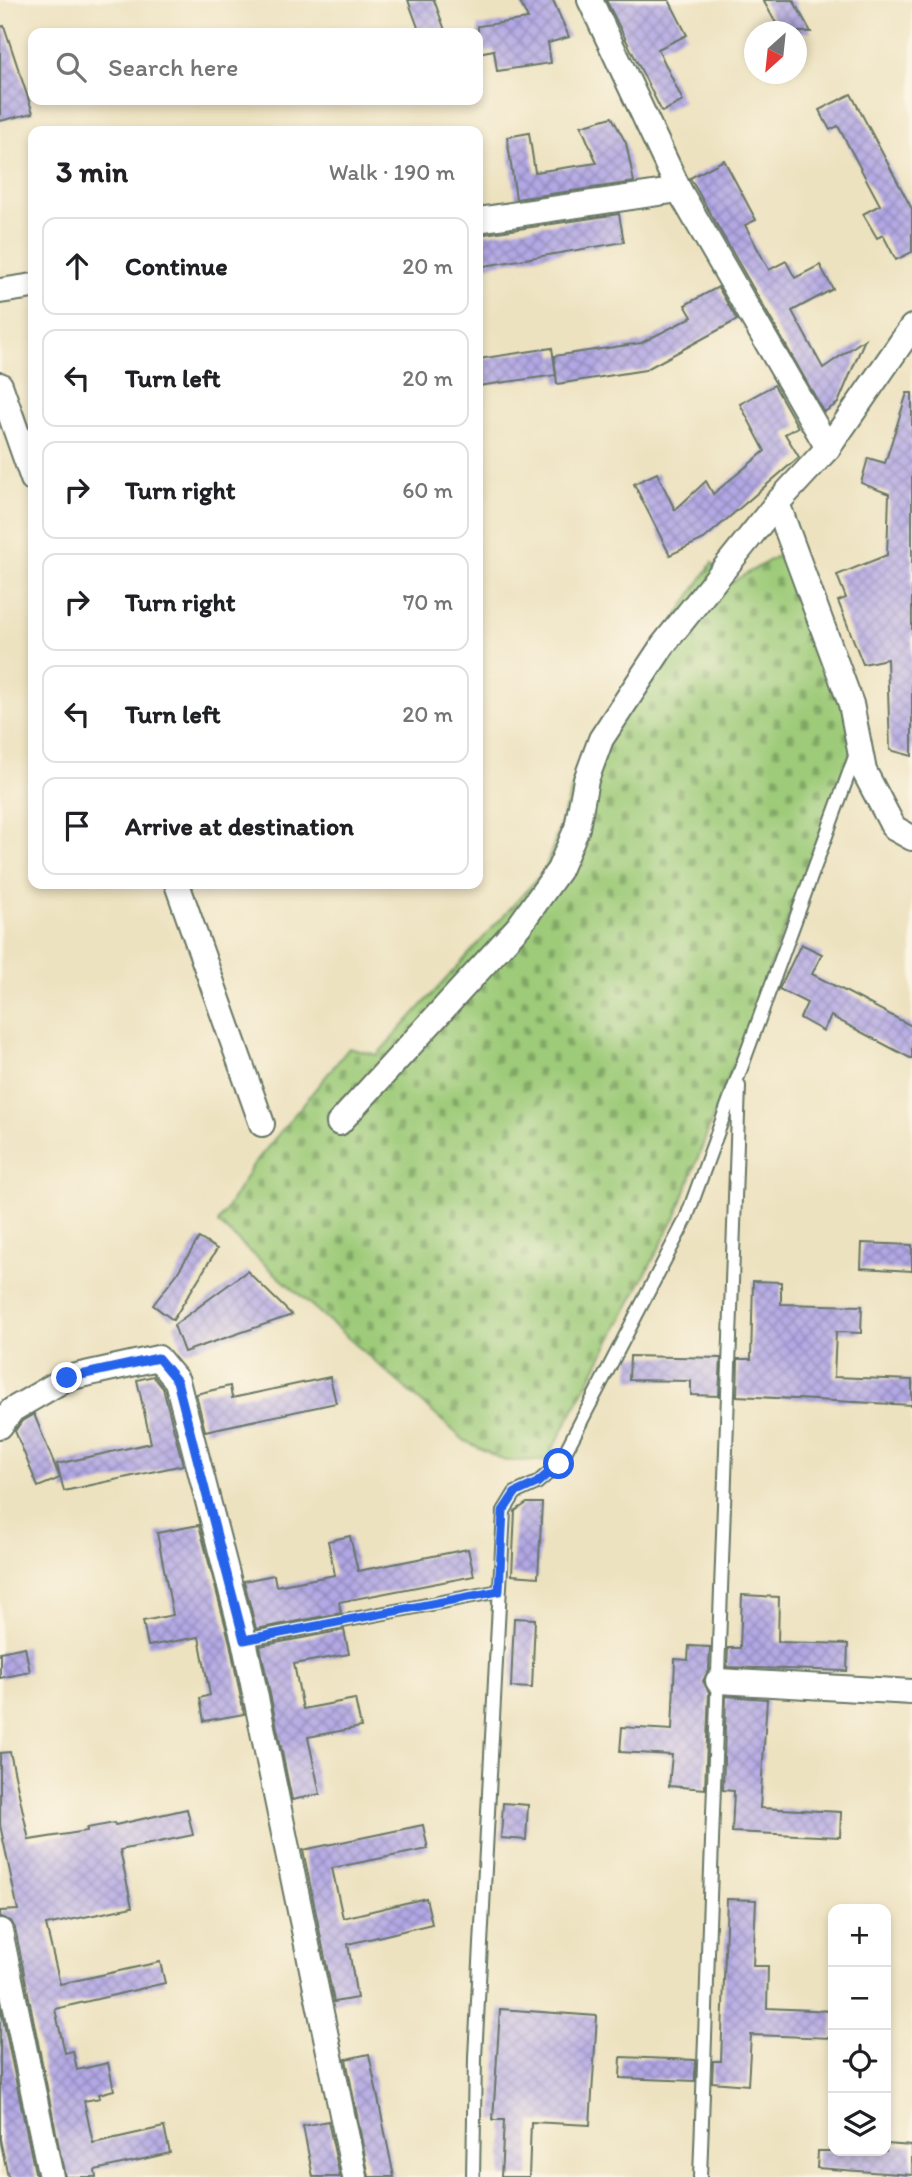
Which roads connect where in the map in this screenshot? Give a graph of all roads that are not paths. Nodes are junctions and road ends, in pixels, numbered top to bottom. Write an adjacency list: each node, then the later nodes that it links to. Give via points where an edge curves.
1 (590, 0): 2 (street)
2 (679, 190): 3 (street); 8 (street)
3 (483, 219)
4 (28, 287): 5 (street)
5 (0, 291)
6 (912, 327): 8 (street)
7 (0, 386): 9 (street)
8 (828, 448): 10 (street)
9 (28, 465)
10 (777, 503): 11 (street, via 851,704); 15 (street, via 663,645 601,739 586,780 577,828 559,870 519,926)
11 (859, 745): 12 (street, via 864,771 894,828); 14 (lane)
12 (912, 838)
13 (179, 889): 16 (street)
14 (739, 1071): 18 (lane, via 686,1219 559,1464 537,1483 515,1493 503,1511); 20 (lane)
15 (339, 1123)
16 (262, 1124)
17 (0, 1426): 19 (street, via 12,1410 67,1378 158,1358 177,1381)
18 (499, 1591): 19 (lane); 25 (lane)
19 (244, 1640): 24 (street)
20 (718, 1681): 21 (street); 26 (lane)
21 (912, 1692)
22 (0, 1931): 23 (street)
23 (51, 2177)
24 (355, 2177)
25 (473, 2177)
26 (700, 2177)

